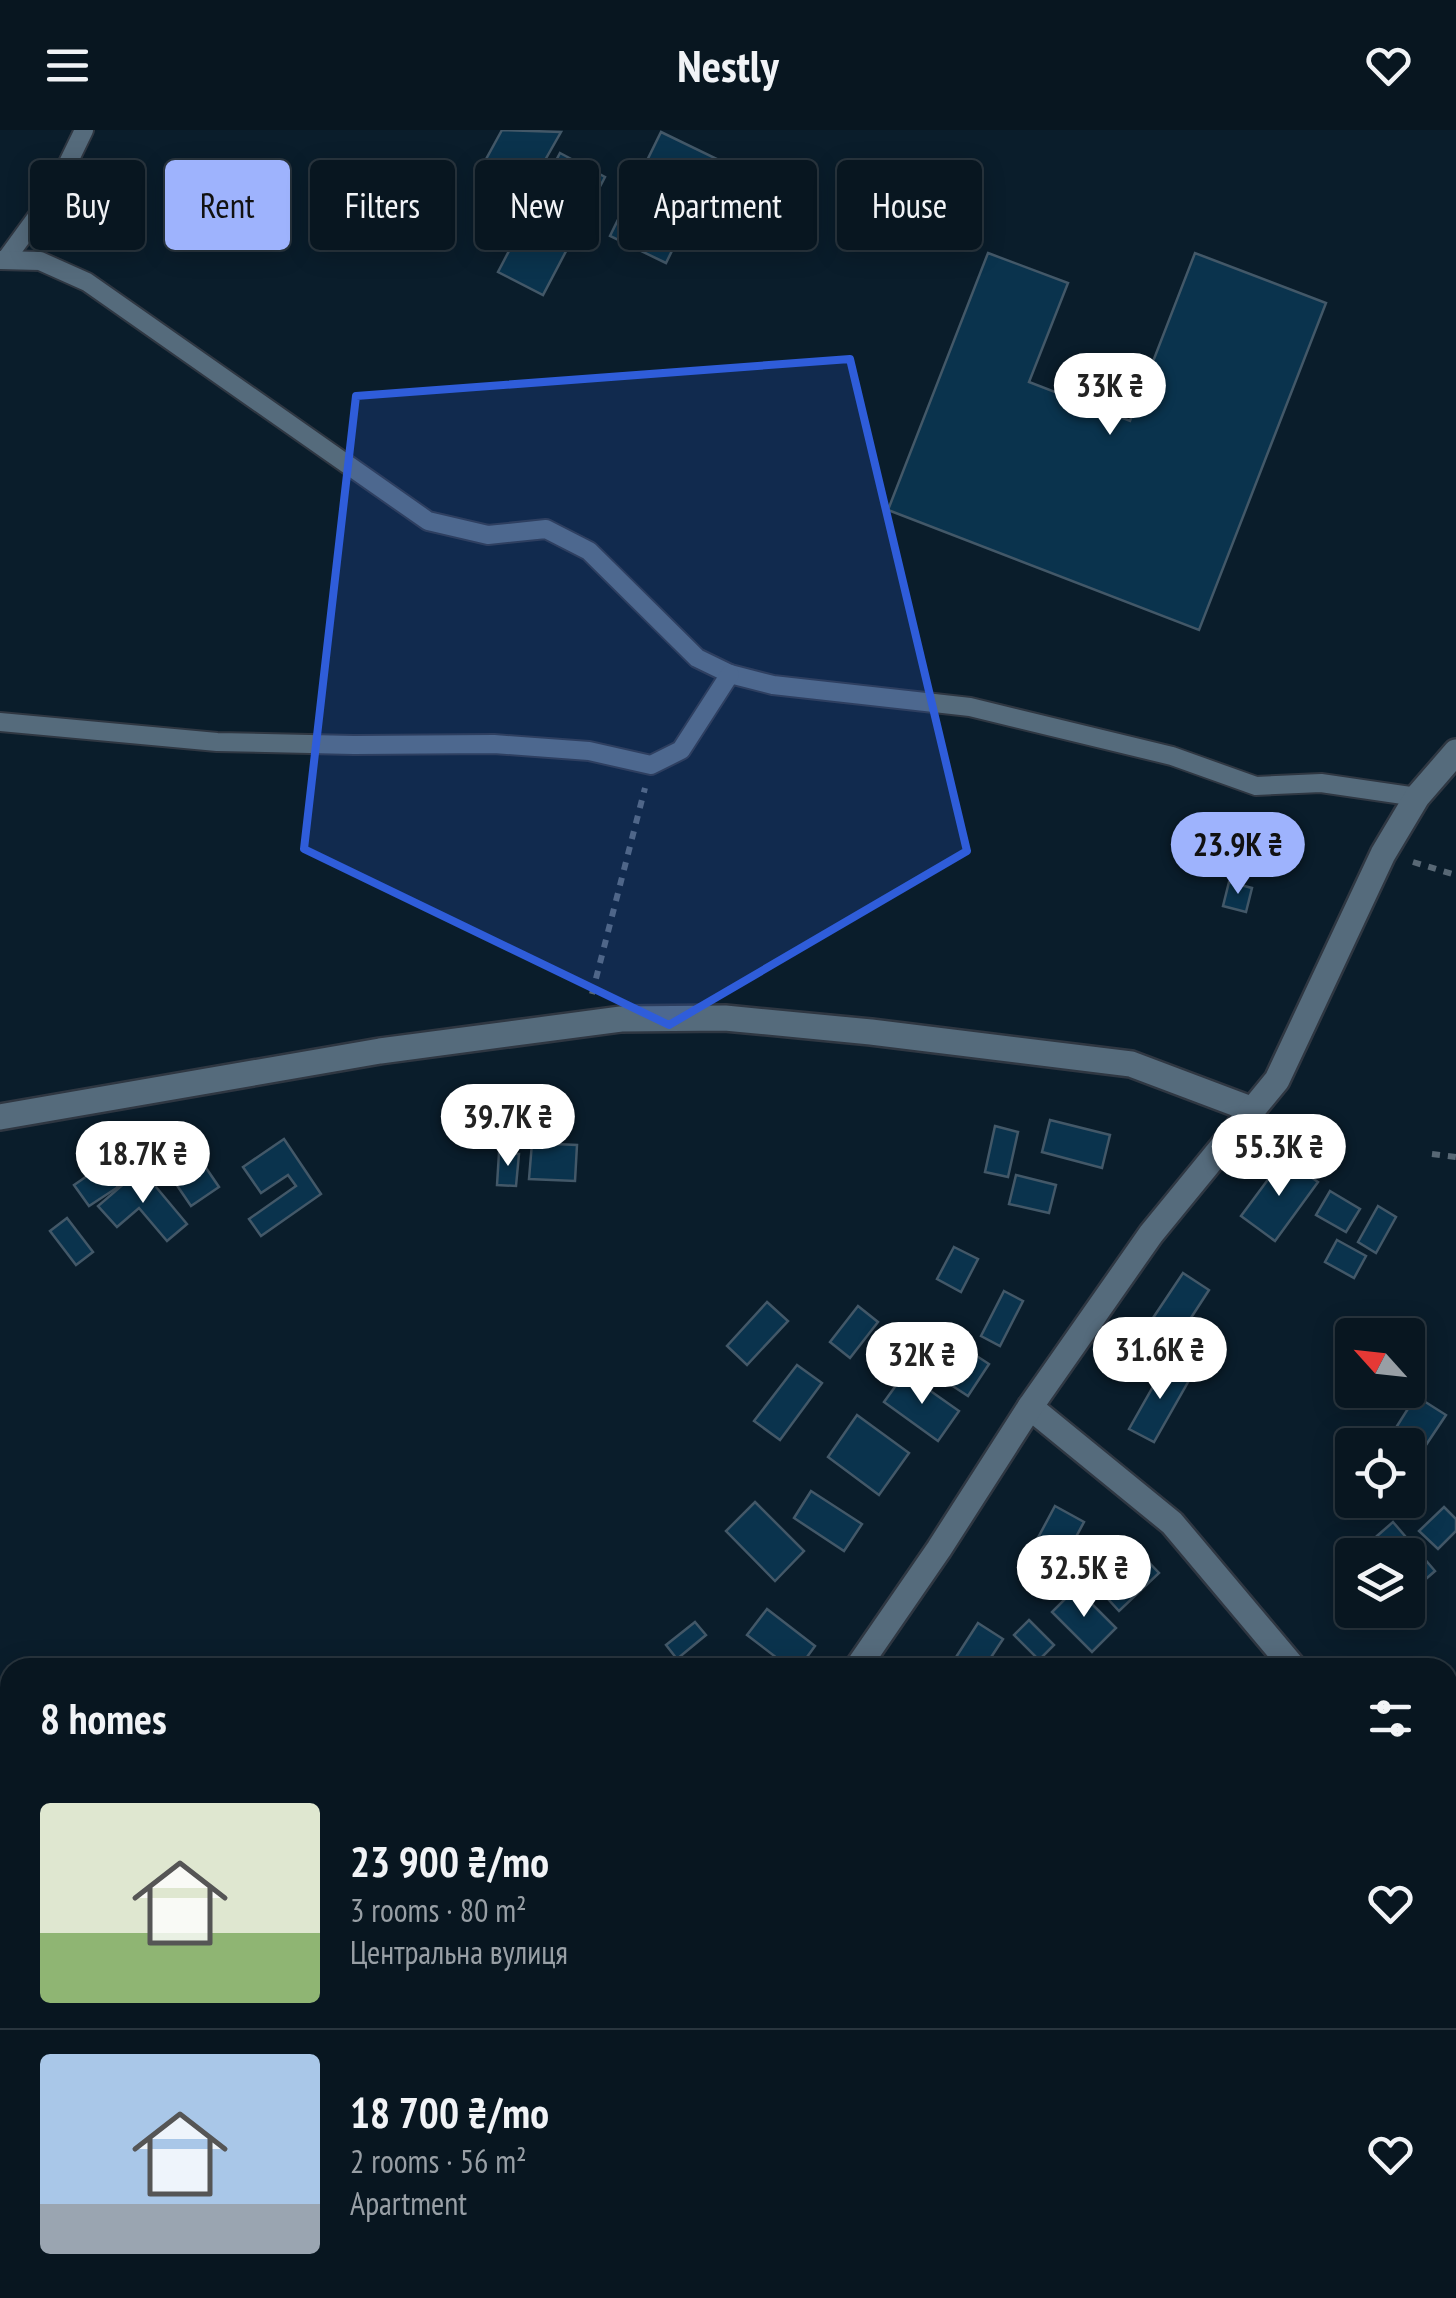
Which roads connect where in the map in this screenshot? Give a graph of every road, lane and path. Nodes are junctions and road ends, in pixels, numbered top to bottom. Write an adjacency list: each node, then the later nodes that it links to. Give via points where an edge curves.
1 (84, 130): 2 (lane, via 52,196)
2 (3, 260): 3 (lane, via 40,261 87,282 428,521 488,535 546,529 590,551 697,658)
3 (730, 674): 6 (lane, via 681,750); 7 (lane, via 773,685 970,707 1172,756 1256,786 1321,783)
4 (0, 722): 6 (lane, via 217,742 494,744 589,751)
5 (1456, 752): 7 (street)
6 (651, 764): 10 (path)
7 (1417, 798): 8 (street)
8 (1383, 854): 9 (path); 11 (street, via 1277,1080)
9 (1456, 875)
10 (584, 1024): 11 (street, via 725,1018 1130,1064); 12 (street)
11 (1253, 1110): 15 (street, via 1151,1234)
12 (0, 1117)
13 (1432, 1154): 14 (path)
14 (1456, 1157)
15 (1030, 1408): 16 (street); 17 (street, via 1172,1522)
16 (864, 1658)
17 (1286, 1658)

